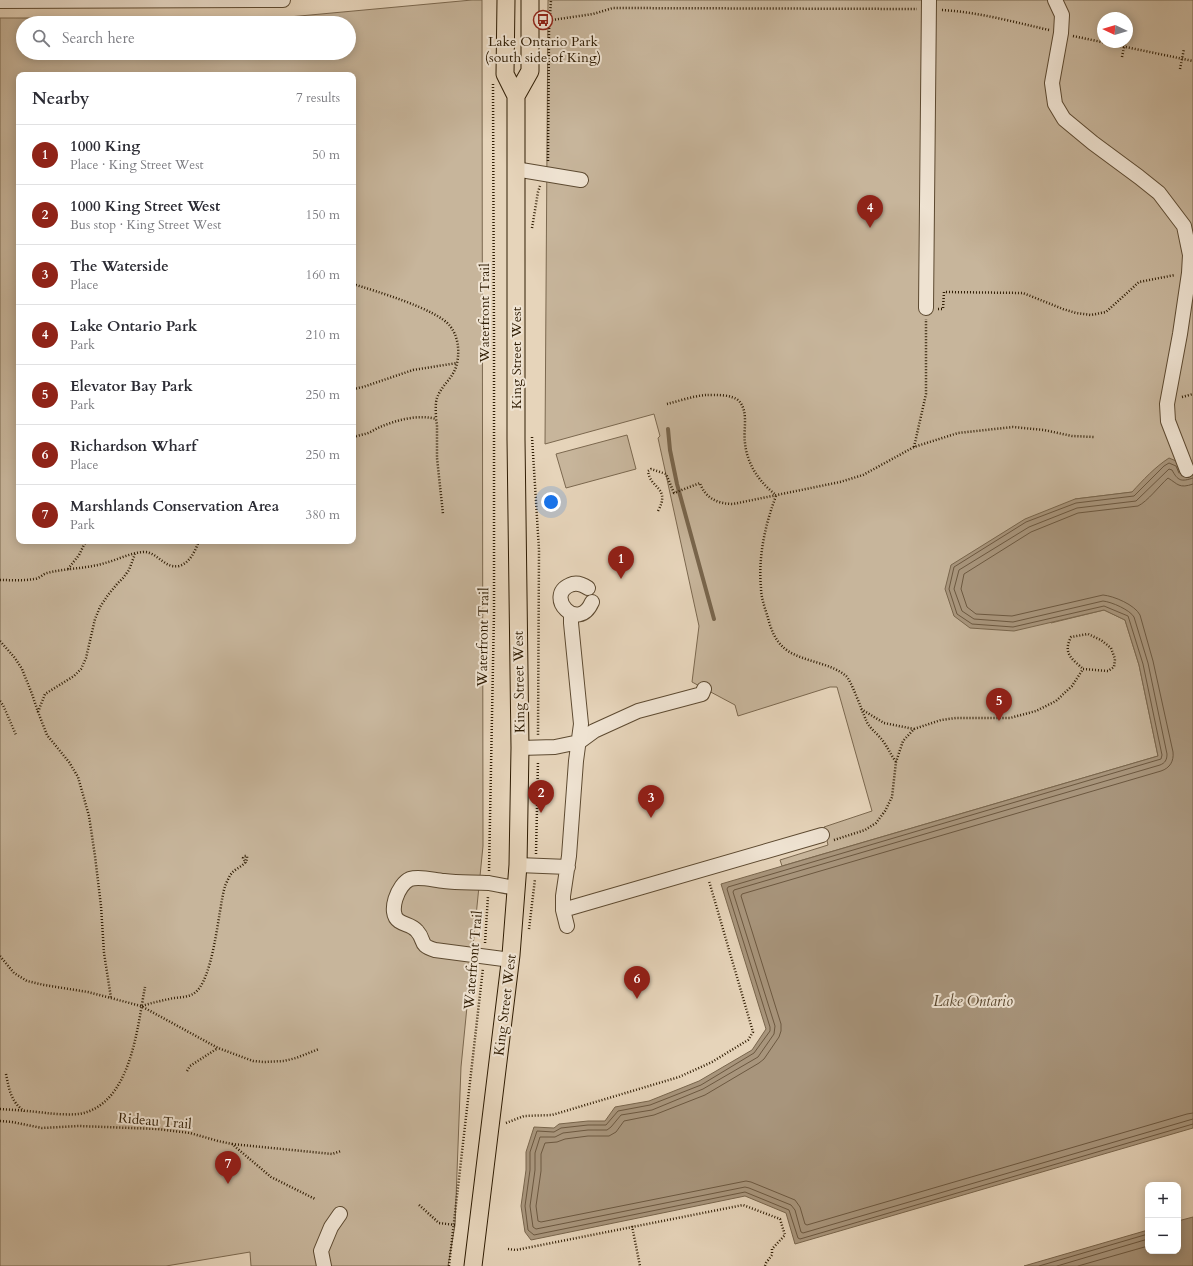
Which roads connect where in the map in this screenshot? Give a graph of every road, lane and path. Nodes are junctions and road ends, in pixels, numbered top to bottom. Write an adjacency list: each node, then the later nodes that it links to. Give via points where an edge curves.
1 (282, 0): 5 (street)
2 (506, 0): 18 (main road, King Street West, via 505,74)
3 (530, 0): 18 (main road, King Street West, via 530,71)
4 (1055, 0): 8 (street, via 1062,15)
5 (0, 1)
6 (929, 5): 7 (path, via 613,8 593,14); 8 (path); 23 (street)
7 (552, 20)
8 (1061, 33): 9 (path); 21 (street, via 1052,83 1055,104 1064,119 1159,193 1184,226 1190,255)
9 (1097, 41)
10 (1124, 48): 13 (path)
11 (1129, 48): 14 (path)
12 (1184, 49): 14 (path)
13 (1122, 57)
14 (1182, 59): 15 (path); 16 (path)
15 (1193, 61)
16 (1180, 69)
17 (493, 78): 59 (path, Waterfront Trail, via 494,598)
18 (516, 96): 19 (main road, King Street West)
19 (515, 169): 20 (street); 52 (main road, King Street West)
20 (581, 180)
21 (1189, 273): 23 (path, via 1139,282 1106,312 1091,314 1076,313 1023,294 944,292 943,309); 31 (street, via 1167,404 1168,421)
22 (356, 285): 24 (path, via 430,312 450,325 456,337)
23 (926, 308): 30 (path, via 926,394)
24 (457, 363): 25 (path, via 413,370); 27 (path, via 436,399)
25 (356, 388)
26 (667, 404): 32 (path, via 705,395 727,396 739,401 744,411 744,442 750,464 763,484)
27 (436, 419): 28 (path, via 421,417 401,420); 34 (path, via 437,464)
28 (356, 436)
29 (1095, 437): 30 (path, via 1014,428 958,433)
30 (914, 447): 32 (path, via 863,475)
31 (1187, 470)
32 (776, 495): 33 (path, via 725,504 707,496 700,484 674,493 666,474 653,469 648,473 662,495); 47 (path, via 765,530 760,563 761,589 770,627 781,646 788,651 812,662 835,668 848,677)
33 (658, 511)
34 (443, 514)
35 (84, 544): 38 (path)
36 (198, 544): 37 (path, via 194,554 180,566 163,562 149,552)
37 (135, 554): 38 (path, via 105,564); 48 (path, via 129,570 100,607 86,658 80,669 74,676 45,694)
38 (68, 570): 39 (path, via 46,573 35,579)
39 (0, 580)
40 (588, 588): 42 (street, via 578,583 568,585 564,589 561,603)
41 (592, 602): 42 (street, via 582,614)
42 (571, 614): 51 (street, via 581,724)
43 (0, 641): 48 (path, via 22,669)
44 (1083, 669): 44 (path, via 1108,672 1114,667 1115,659 1111,648 1088,634 1071,637 1068,644 1068,651); 49 (path, via 1072,686 1056,701 1036,711 1010,718 941,720)
45 (704, 689): 51 (street, via 702,694 638,711 594,731)
46 (0, 701): 50 (path)
47 (861, 709): 49 (path, via 884,723); 53 (path, via 866,722 883,740)
48 (38, 712): 67 (path, via 47,735 78,777 84,795 95,856)
49 (914, 729): 53 (path, via 903,741)
50 (16, 735)
51 (579, 742): 52 (street, via 555,747); 57 (street)
52 (520, 748): 56 (main road, King Street West)
53 (896, 762): 54 (path, via 892,797 876,823 865,830)
54 (826, 838): 61 (street)
55 (246, 863): 68 (path, via 236,868 226,885 210,964 196,992)
56 (518, 865): 57 (street); 60 (main road, King Street West)
57 (568, 868): 61 (street)
58 (708, 878): 75 (path, via 753,1032 748,1040 712,1062 679,1077 552,1115)
59 (489, 883): 60 (street); 64 (path, Waterfront Trail); 64 (street, via 409,879 400,888 394,907 398,921 418,931 426,947)
60 (517, 888): 65 (main road, King Street West)
61 (563, 910): 62 (street)
62 (567, 926)
63 (0, 956): 67 (path, via 14,973 27,981)
64 (484, 956): 65 (street); 82 (path, Waterfront Trail)
65 (511, 960): 87 (main road, King Street West)
66 (145, 987): 68 (path)
67 (111, 998): 68 (path)
68 (141, 1006): 69 (path); 74 (path, via 129,1061 113,1094 104,1103 79,1114)
69 (218, 1048): 70 (path, via 247,1059 264,1062 284,1061); 71 (path)
70 (319, 1049)
71 (187, 1070)
72 (6, 1074): 74 (path, via 10,1094)
73 (0, 1109): 74 (path)
74 (24, 1111)
75 (524, 1116)
76 (0, 1121): 77 (path, Rideau Trail, via 42,1128 79,1126 158,1129 190,1133)
77 (232, 1144): 78 (path, via 332,1154); 79 (path, Rideau Trail, via 271,1177)
78 (341, 1151)
79 (315, 1199)
80 (419, 1205): 82 (path, via 439,1223)
81 (340, 1214): 85 (street, via 331,1227 321,1251)
82 (455, 1225): 86 (path, Waterfront Trail)
83 (632, 1226): 84 (path, via 516,1250); 88 (path); 89 (path, via 743,1205 780,1219 785,1235 772,1249)
84 (508, 1249)
85 (324, 1266)
86 (449, 1266)
87 (473, 1266)
88 (640, 1266)
89 (766, 1266)

